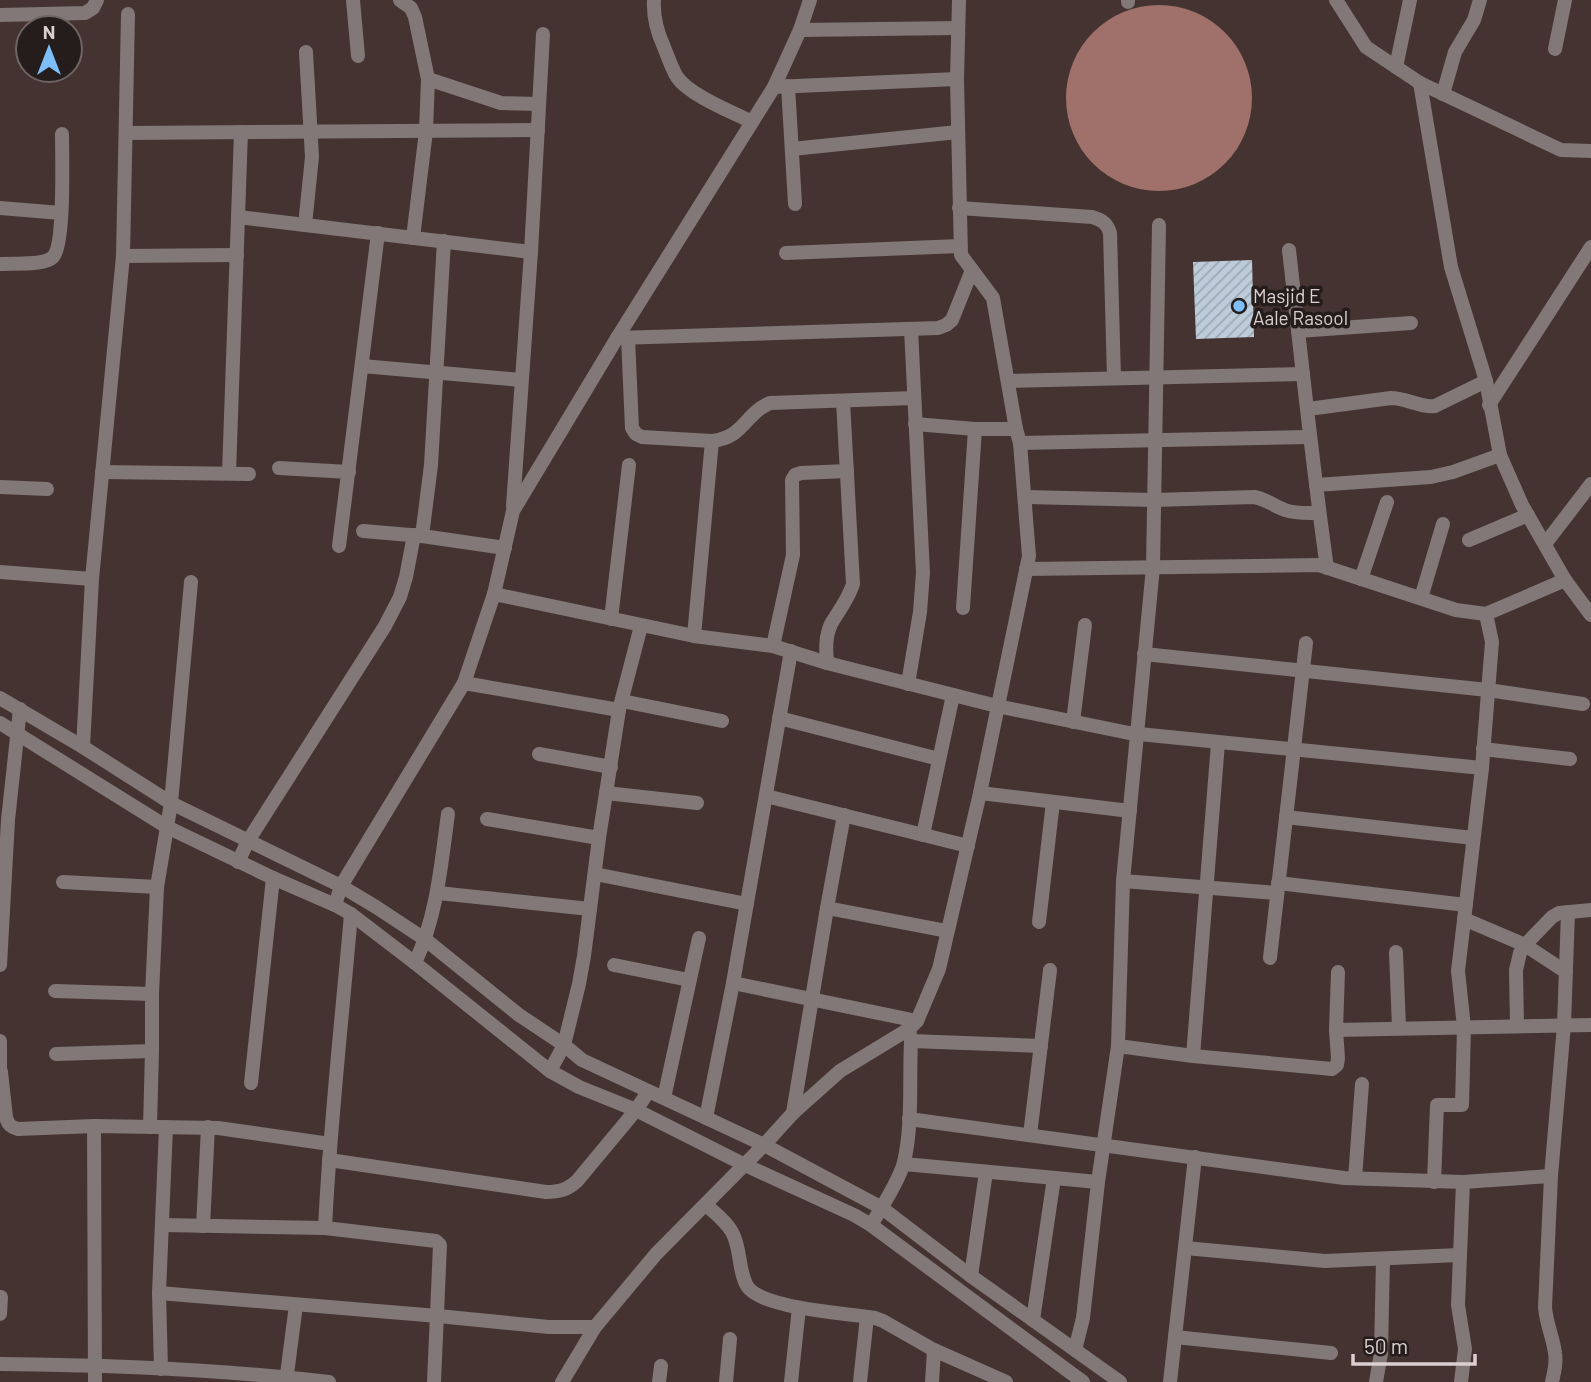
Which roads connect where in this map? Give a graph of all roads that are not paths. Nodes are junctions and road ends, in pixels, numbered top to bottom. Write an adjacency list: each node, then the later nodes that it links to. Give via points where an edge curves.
1 (97, 0): 12 (street, via 85,13)
2 (353, 0): 18 (street)
3 (400, 0): 20 (street, via 415,17)
4 (654, 0): 26 (street, via 654,21 677,77 698,94)
5 (810, 0): 14 (street)
6 (959, 0): 13 (street)
7 (1336, 0): 19 (street, via 1366,47)
8 (1410, 0): 19 (street)
9 (1480, 0): 24 (street, via 1455,52)
10 (1565, 0): 16 (street)
11 (128, 14): 32 (street)
12 (0, 15)
13 (958, 28): 14 (street); 21 (street)
14 (800, 30): 23 (street)
15 (543, 34): 25 (street)
16 (1555, 49)
17 (306, 52): 30 (street)
18 (358, 56)
19 (1396, 67): 22 (street)
20 (428, 79): 25 (street, via 501,103); 28 (street)
21 (957, 79): 23 (street); 31 (street)
22 (1420, 83): 24 (street); 66 (street, via 1451,267)
23 (781, 87): 26 (street); 34 (street)
24 (1443, 94): 35 (street, via 1561,150)
25 (539, 104): 27 (street)
26 (752, 122): 58 (street)
27 (538, 130): 28 (street); 49 (street)
28 (426, 131): 30 (street); 44 (street)
29 (241, 132): 30 (street); 32 (street); 40 (street)
30 (311, 132): 41 (street)
31 (958, 132): 34 (street); 38 (street)
32 (126, 133): 52 (street)
33 (62, 134): 39 (street)
34 (792, 149): 36 (street)
35 (1591, 150)
36 (795, 204)
37 (0, 208): 39 (street)
38 (959, 208): 46 (street); 63 (street, via 1092,217 1108,226)
39 (61, 213): 53 (street, via 52,259)
40 (238, 217): 41 (street); 51 (street)
41 (305, 225): 43 (street)
42 (1159, 225): 62 (street)
43 (378, 233): 44 (street); 59 (street)
44 (413, 238): 45 (street)
45 (444, 241): 49 (street); 60 (street)
46 (960, 246): 50 (street); 54 (street)
47 (1591, 247): 69 (street)
48 (1289, 250): 57 (street)
49 (531, 252): 64 (street)
50 (786, 253)
51 (237, 255): 52 (street); 83 (street)
52 (123, 256): 81 (street)
53 (0, 264)
54 (972, 270): 56 (street, via 946,326); 65 (street, via 993,298)
55 (1411, 323): 57 (street)
56 (911, 329): 58 (street); 67 (street)
57 (1298, 331): 61 (street)
58 (623, 338): 76 (street, via 636,434); 92 (street)
59 (362, 366): 60 (street); 82 (street)
60 (437, 373): 64 (street); 97 (street, via 431,466)
61 (1303, 374): 62 (street); 70 (street)
62 (1157, 377): 63 (street); 75 (street)
63 (1114, 378): 65 (street)
64 (521, 380): 92 (street)
65 (1008, 381): 73 (street)
66 (1486, 381): 69 (street); 70 (street, via 1435,406 1391,398)
67 (914, 398): 68 (street); 71 (street)
68 (843, 401): 76 (street, via 769,403 737,432); 80 (street)
69 (1489, 405): 77 (street)
70 (1308, 409): 74 (street)
71 (915, 424): 72 (street); 126 (street, via 923,573)
72 (975, 429): 73 (street); 112 (street)
73 (1018, 436): 75 (street); 89 (street)
74 (1310, 437): 75 (street); 86 (street)
75 (1156, 440): 90 (street)
76 (712, 441): 118 (street)
77 (1500, 455): 86 (street, via 1431,477); 94 (street)
78 (629, 465): 115 (street)
79 (279, 468): 82 (street)
80 (847, 471): 120 (street, via 801,473 792,480 793,555); 123 (street, via 853,584 828,633)
81 (102, 472): 83 (street); 106 (street)
82 (349, 472): 100 (street)
83 (229, 473): 84 (street)
84 (249, 474)
85 (1591, 484): 99 (street)
86 (1316, 485): 93 (street)
87 (0, 487): 88 (street)
88 (47, 489)
89 (1025, 497): 90 (street); 104 (street)
90 (1154, 500): 93 (street, via 1254,497 1286,510); 102 (street)
91 (1387, 502): 107 (street)
92 (513, 511): 101 (street)
93 (1319, 513): 103 (street)
94 (1528, 515): 98 (street); 99 (street)
95 (1443, 524): 111 (street)
96 (363, 531): 97 (street)
97 (418, 536): 101 (street); 165 (street, via 400,597 385,626)
98 (1469, 540)
99 (1545, 544): 108 (street)
100 (339, 546)
101 (505, 548): 110 (street)
102 (1153, 567): 103 (street); 104 (street); 122 (street)
103 (1327, 568): 107 (street)
104 (1026, 569): 132 (street)
105 (0, 572): 106 (street)
106 (92, 579): 141 (street)
107 (1361, 579): 111 (street)
108 (1565, 580): 113 (street); 114 (street)
109 (191, 582): 153 (street)
110 (494, 594): 115 (street); 125 (street)
111 (1421, 598): 113 (street)
112 (964, 608)
113 (1486, 614): 127 (street, via 1492,642)
114 (1591, 615)
115 (611, 619): 117 (street)
116 (1085, 625): 136 (street)
117 (641, 626): 118 (street); 131 (street)
118 (694, 636): 120 (street)
119 (1306, 643): 124 (street)
120 (773, 646): 121 (street)
121 (791, 651): 123 (street); 134 (street)
122 (1144, 654): 124 (street); 139 (street)
123 (827, 663): 126 (street)
124 (1303, 670): 127 (street); 142 (street)
125 (464, 683): 131 (street); 172 (street)
126 (908, 684): 128 (street)
127 (1488, 690): 130 (street); 143 (street)
128 (953, 695): 132 (street); 145 (street)
129 (0, 698): 133 (street)
130 (1583, 704)
131 (620, 706): 135 (street); 147 (street)
132 (997, 706): 136 (street); 150 (street)
133 (20, 709): 138 (street); 141 (street)
134 (779, 718): 145 (street); 151 (street)
135 (722, 721)
136 (1073, 722): 139 (street)
137 (0, 723): 138 (street)
138 (18, 733): 159 (street); 161 (street)
139 (1137, 734): 140 (street); 155 (street)
140 (1218, 743): 142 (street); 174 (street)
141 (83, 747): 153 (street)
142 (1293, 749): 148 (street); 158 (street)
143 (1483, 749): 146 (street); 148 (street)
144 (539, 754): 147 (street)
145 (939, 759): 162 (street)
146 (1570, 759)
147 (611, 767): 149 (street)
148 (1482, 768): 164 (street)
149 (606, 793): 154 (street); 163 (street)
150 (980, 793): 152 (street); 166 (street)
151 (766, 796): 157 (street); 177 (street)
152 (1053, 802): 155 (street); 185 (street)
153 (171, 803): 161 (street); 165 (street)
154 (697, 803)
155 (1130, 811): 170 (street)
156 (448, 814): 176 (street)
157 (844, 815): 162 (street); 179 (street)
158 (1286, 817): 164 (street); 175 (street)
159 (4, 819): 193 (street)
160 (487, 819): 163 (street)
161 (167, 827): 167 (street); 173 (street)
162 (923, 835): 166 (street)
163 (599, 838): 168 (street)
164 (1473, 838): 182 (street)
165 (248, 841): 167 (street); 172 (street)
166 (968, 846): 186 (street)
167 (238, 862): 169 (street)
168 (595, 874): 177 (street); 180 (street)
169 (273, 878): 178 (street); 219 (street)
170 (1123, 881): 174 (street); 213 (street)
171 (63, 882): 173 (street)
172 (341, 886): 178 (street); 188 (street)
173 (158, 887): 201 (street)
174 (1207, 887): 175 (street); 216 (street)
175 (1278, 888): 182 (street); 191 (street)
176 (438, 893): 180 (street); 188 (street)
177 (747, 904): 199 (street)
178 (335, 905): 184 (street)
179 (827, 908): 186 (street); 202 (street)
180 (590, 909): 211 (street)
181 (1591, 910): 183 (street)
182 (1465, 912): 189 (street); 206 (street, via 1458,971)
183 (1569, 912): 189 (street, via 1552,917); 197 (street)
184 (351, 914): 192 (street); 232 (street)
185 (1039, 922)
186 (947, 932): 208 (street, via 939,968)
187 (699, 938): 198 (street)
188 (426, 940): 192 (street); 211 (street)
189 (1525, 945): 197 (street); 205 (street, via 1516,970)
190 (1396, 952): 207 (street)
191 (1270, 958)
192 (415, 963): 217 (street)
193 (0, 965)
194 (614, 965): 198 (street)
195 (1050, 970): 212 (street)
196 (1338, 972): 209 (street)
197 (1566, 972): 203 (street)
198 (689, 980): 222 (street)
199 (733, 983): 202 (street); 225 (street)
200 (55, 991): 201 (street)
201 (152, 994): 214 (street)
202 (811, 999): 208 (street); 224 (street)
203 (1564, 1025): 204 (street); 205 (street); 240 (street)
204 (1591, 1025)
205 (1517, 1026): 206 (street)
206 (1464, 1027): 207 (street); 244 (street, via 1462,1105 1437,1105)
207 (1399, 1028): 209 (street)
208 (912, 1030): 212 (street); 224 (street, via 840,1072); 226 (street)
209 (1336, 1030): 216 (street, via 1338,1058 1332,1069)
210 (0, 1041): 218 (street)
211 (564, 1045): 217 (street); 221 (street, via 582,1060)
212 (1041, 1046): 231 (street)
213 (1118, 1046): 216 (street); 233 (street)
214 (152, 1051): 215 (street); 228 (street)
215 (56, 1054)
216 (1194, 1056)
217 (550, 1071): 223 (street)
218 (0, 1073): 227 (street, via 6,1117 12,1127)
219 (251, 1083)
220 (1362, 1084): 242 (street)
221 (648, 1092): 222 (street); 223 (street)
222 (664, 1098): 225 (street)
223 (636, 1110): 236 (street, via 577,1181 557,1192); 238 (street)
224 (793, 1113): 234 (street)
225 (706, 1118): 234 (street)
226 (909, 1119): 231 (street); 237 (street)
227 (94, 1126): 228 (street); 271 (street)
228 (150, 1127): 229 (street)
229 (166, 1127): 230 (street); 249 (street)
230 (208, 1127): 232 (street); 250 (street)
231 (1030, 1135): 233 (street)
232 (330, 1144): 236 (street)
233 (1103, 1144): 235 (street); 243 (street)
234 (764, 1145): 238 (street); 247 (street)
235 (1195, 1157): 242 (street); 252 (street)
236 (328, 1160): 251 (street)
237 (904, 1164): 239 (street); 247 (street)
238 (745, 1165): 246 (street); 248 (street)
239 (986, 1172): 241 (street); 255 (street)
240 (1551, 1176): 245 (street); 290 (street, via 1545,1307 1556,1362)
241 (1054, 1178): 243 (street); 263 (street)
242 (1355, 1178): 244 (street)
243 (1098, 1182): 268 (street, via 1083,1318)
244 (1434, 1182): 245 (street)
245 (1463, 1182): 253 (street)
246 (706, 1205): 259 (street, via 733,1234 748,1289); 264 (street, via 656,1254)
247 (882, 1208): 248 (street); 255 (street)
248 (871, 1225): 285 (street)
249 (162, 1226): 250 (street); 256 (street)
250 (203, 1226): 251 (street)
251 (325, 1228): 261 (street, via 436,1241 440,1245)
252 (1185, 1248): 254 (street, via 1325,1261); 265 (street)
253 (1459, 1255): 254 (street); 289 (street, via 1458,1305 1465,1349)
254 (1383, 1259): 288 (street)
255 (971, 1276): 263 (street)
256 (159, 1293): 258 (street); 273 (street)
257 (1, 1297): 260 (street)
258 (296, 1305): 261 (street); 274 (street)
259 (799, 1308): 262 (street); 281 (street)
260 (0, 1314)
261 (438, 1316): 264 (street); 277 (street)
262 (867, 1317): 267 (street); 282 (street)
263 (1033, 1320): 268 (street)
264 (595, 1327): 278 (street)
265 (1175, 1337): 269 (street); 287 (street)
266 (730, 1339): 280 (street)
267 (934, 1350): 283 (street); 284 (street)
268 (1075, 1350): 286 (street)
269 (1331, 1353)
270 (0, 1364): 271 (street)
271 (96, 1365): 273 (street); 275 (street)
272 (661, 1366): 279 (street)
273 (162, 1369): 274 (street)
274 (286, 1380): 276 (street)
275 (96, 1382)
276 (329, 1382)
277 (434, 1382)
278 (562, 1382)
279 (659, 1382)
280 (726, 1382)
281 (791, 1382)
282 (860, 1382)
283 (932, 1382)
284 (1006, 1382)
285 (1083, 1382)
286 (1120, 1382)
287 (1170, 1382)
288 (1376, 1382)
289 (1461, 1382)
290 (1552, 1382)

